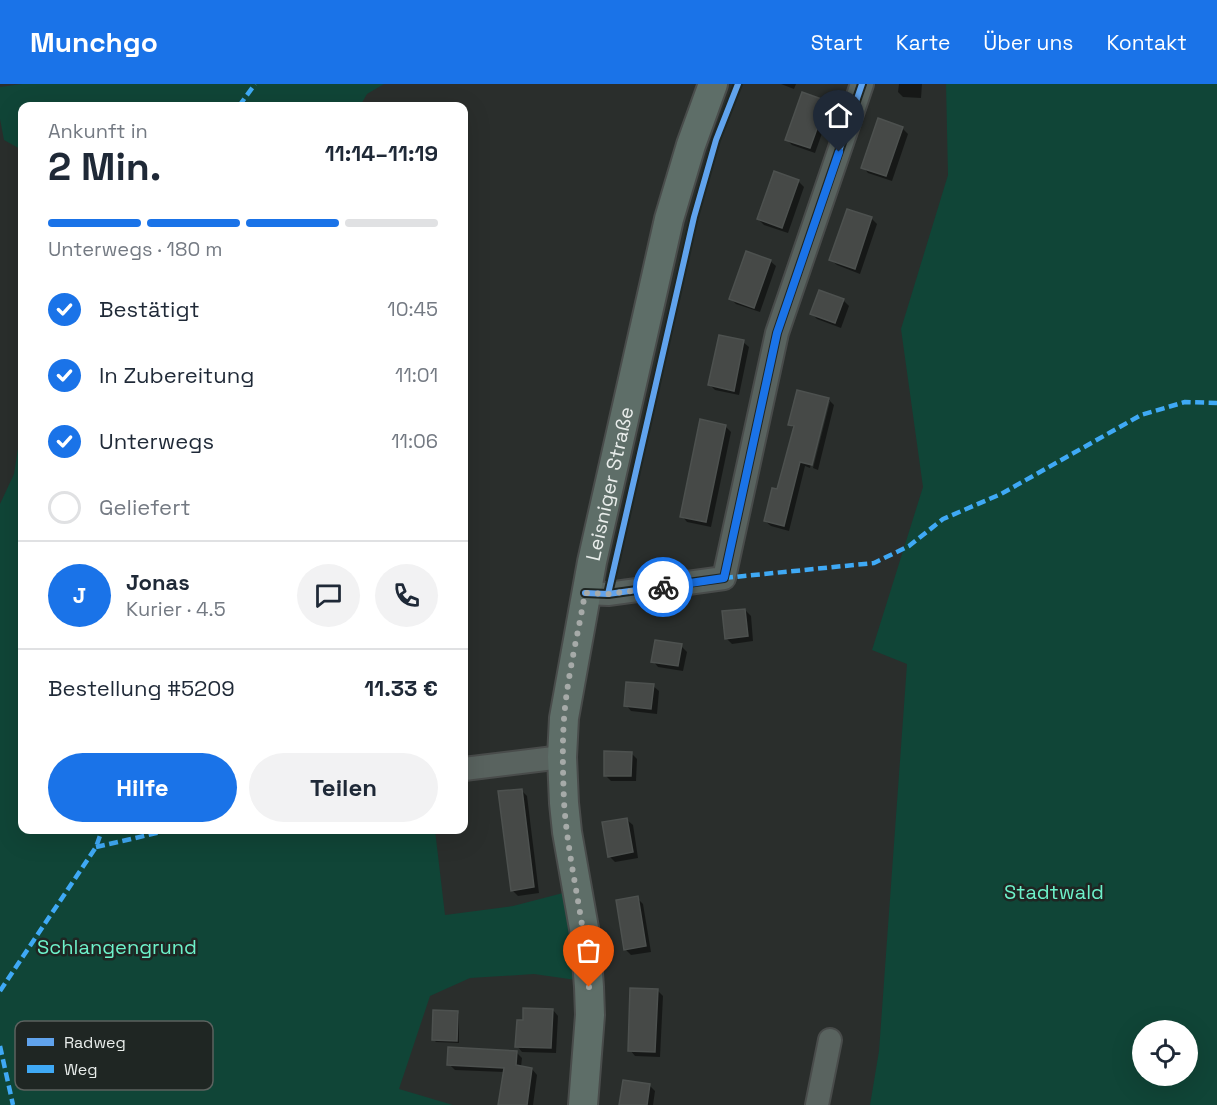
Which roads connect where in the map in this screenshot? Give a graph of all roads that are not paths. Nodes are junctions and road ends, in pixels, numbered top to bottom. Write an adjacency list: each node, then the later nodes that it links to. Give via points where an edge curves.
1 (713, 84): 3 (main road, Leisniger Straße, via 669,219)
2 (862, 84): 3 (street, via 777,333 724,578 608,594)
3 (585, 593): 4 (main road, Leisniger Straße, via 569,682)
4 (562, 757): 5 (street); 7 (main road, Leisniger Straße, via 567,832 589,978)
5 (468, 769)
6 (830, 1040): 8 (street)
7 (583, 1105)
8 (817, 1105)

